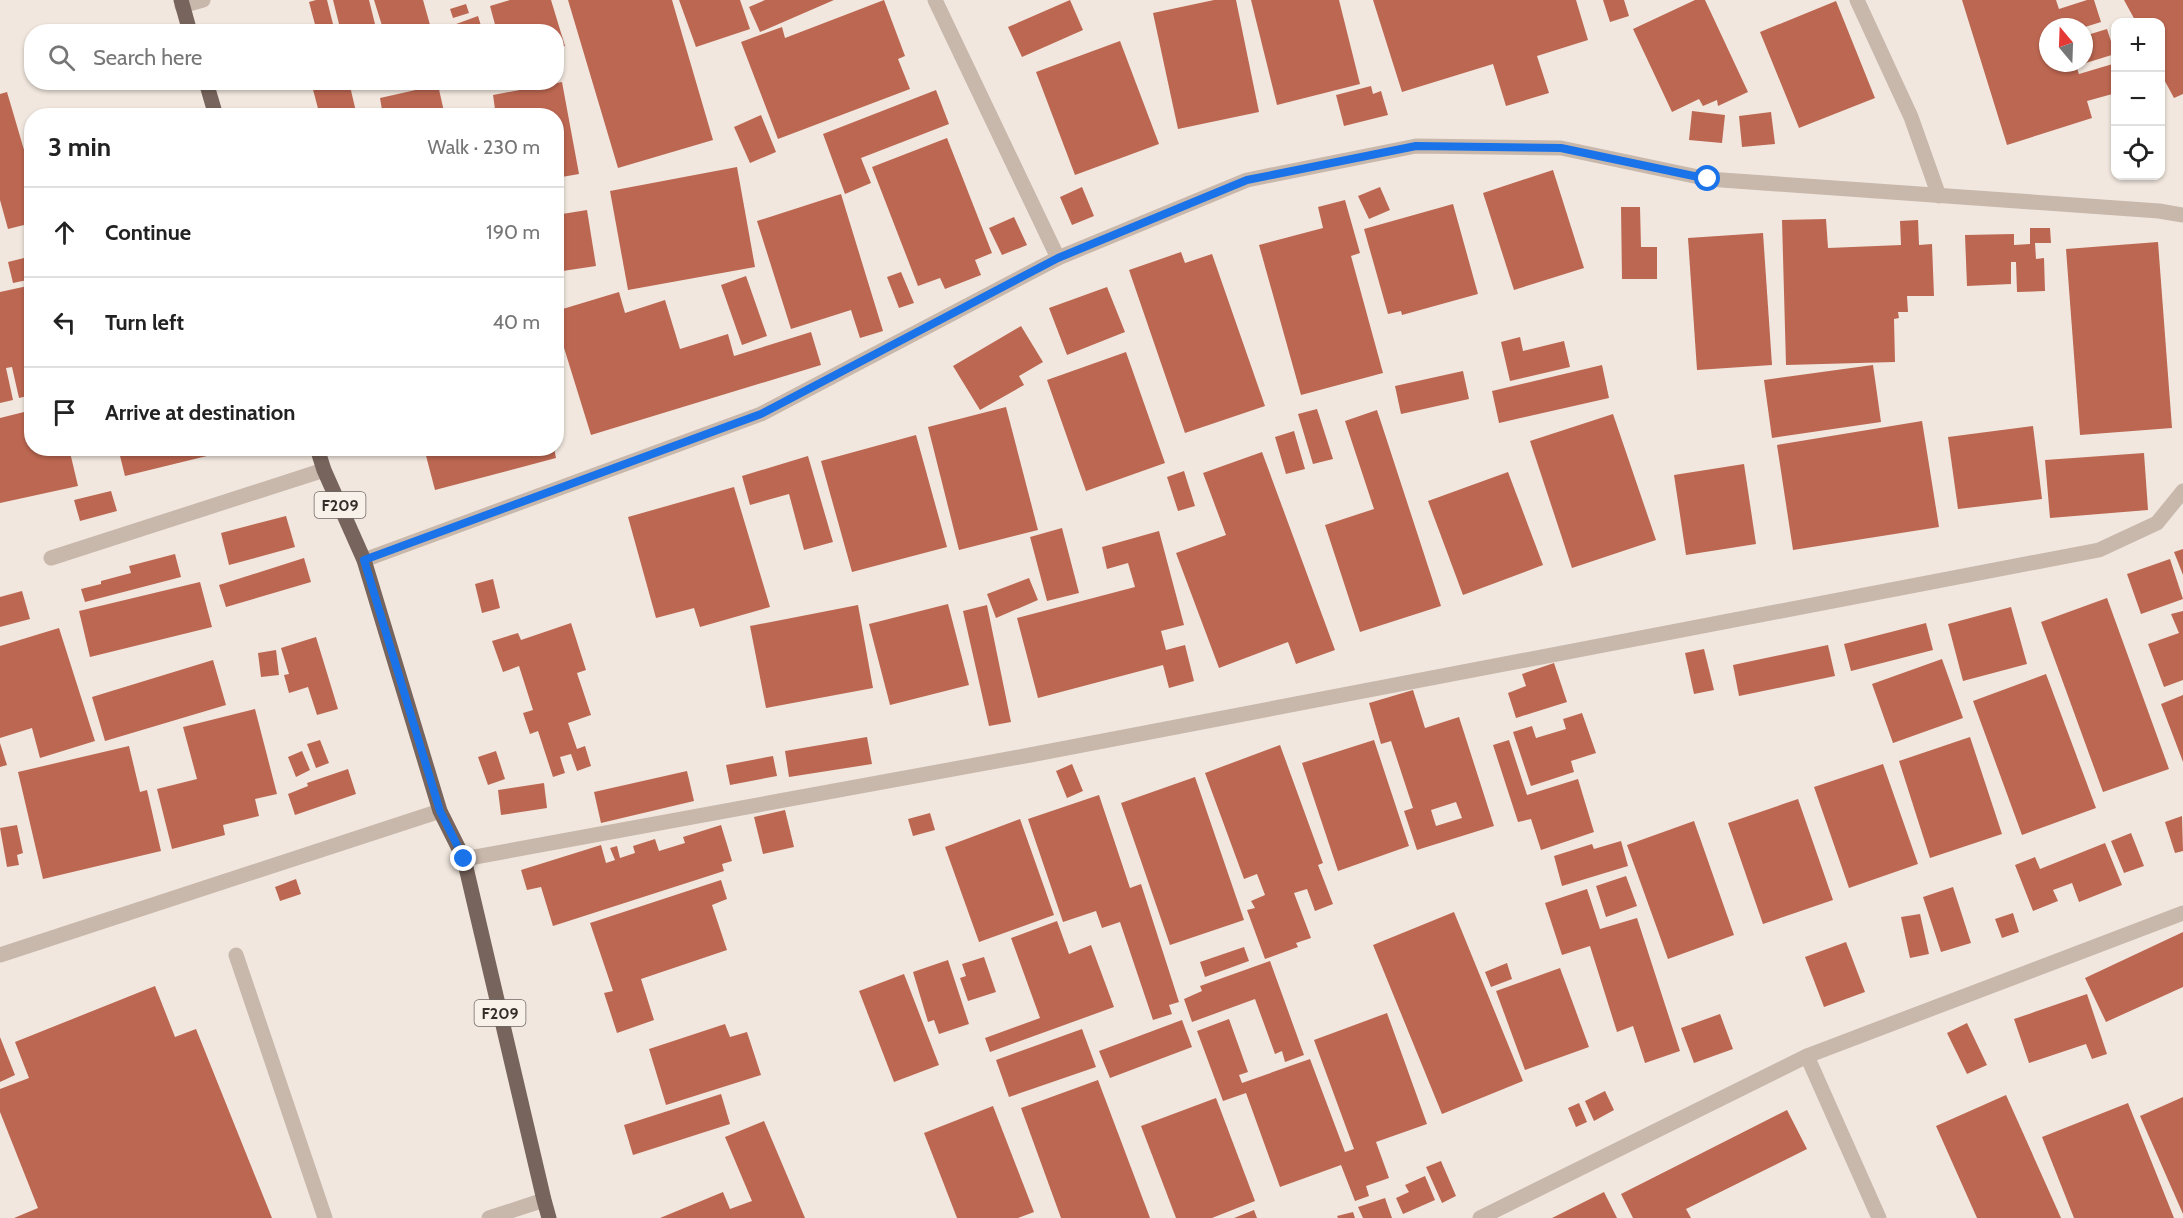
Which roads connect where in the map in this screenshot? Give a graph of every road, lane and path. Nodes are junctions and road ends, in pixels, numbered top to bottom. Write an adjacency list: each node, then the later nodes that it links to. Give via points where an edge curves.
1 (204, 0): 4 (street)
2 (935, 0): 10 (street)
3 (1857, 0): 8 (street, via 1911,117)
4 (182, 3): 5 (main road)
5 (188, 24)
6 (208, 90): 7 (main road)
7 (214, 108)
8 (1939, 196): 9 (street); 10 (street, via 1708,179 1561,148 1416,146 1247,180)
9 (2183, 215)
10 (1058, 258): 15 (street, via 761,414)
11 (320, 456): 12 (main road, F209)
12 (324, 470): 14 (street); 15 (main road, F209)
13 (2183, 491): 17 (street, via 2157,523 2099,550 1030,756)
14 (51, 558)
15 (364, 560): 16 (main road, F209)
16 (440, 811): 17 (main road, F209); 19 (street)
17 (464, 859): 22 (main road, F209)
18 (2183, 913): 21 (street)
19 (0, 955)
20 (236, 955): 23 (street)
21 (1807, 1056): 26 (street); 27 (street)
22 (543, 1200): 24 (street); 25 (main road, F209)
23 (325, 1218)
24 (489, 1218)
25 (549, 1218)
26 (1479, 1218)
27 (1879, 1218)

